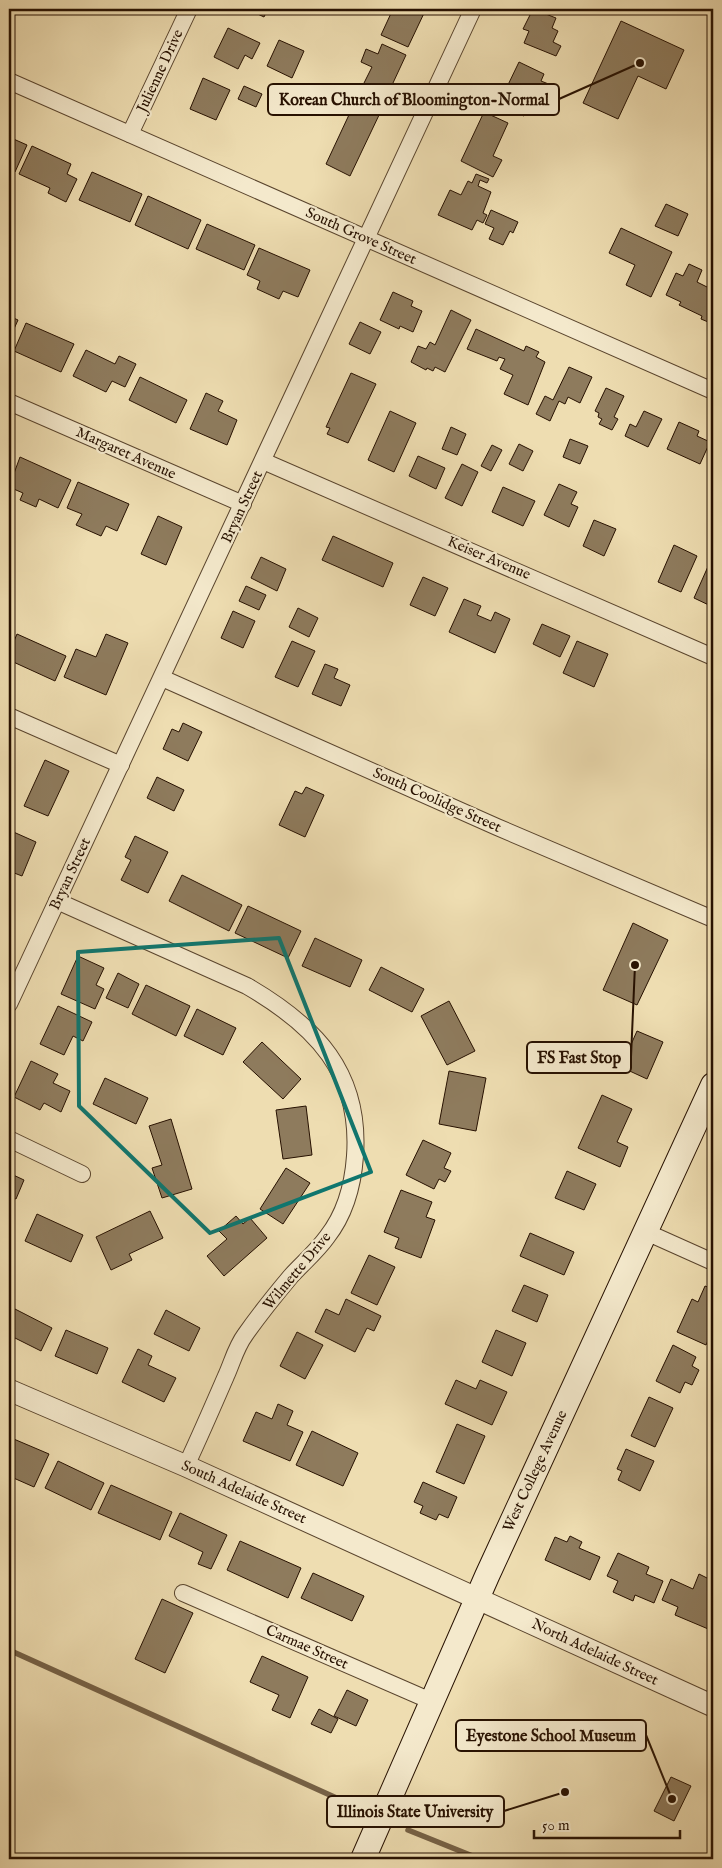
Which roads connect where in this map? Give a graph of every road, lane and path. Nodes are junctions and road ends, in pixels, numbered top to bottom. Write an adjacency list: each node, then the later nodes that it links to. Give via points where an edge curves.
1 (189, 9): 4 (street, Julienne Drive)
2 (473, 9): 5 (street, Bryan Street)
3 (9, 80): 4 (street, South Grove Street)
4 (130, 134): 5 (street, South Grove Street)
5 (367, 238): 6 (street, South Grove Street); 8 (street, Bryan Street)
6 (713, 391)
7 (9, 402): 9 (street, Margaret Avenue)
8 (263, 461): 9 (street, Bryan Street); 10 (street, Keiser Avenue)
9 (243, 504): 11 (street, Bryan Street)
10 (713, 657)
11 (162, 678): 13 (street, Bryan Street); 15 (street, South Coolidge Street)
12 (9, 716): 13 (street)
13 (121, 765): 14 (street, Bryan Street)
14 (57, 901): 16 (street, Bryan Street); 23 (street, Wilmette Drive, via 248,986 272,1000 293,1015 314,1038 337,1066 351,1095 357,1134 346,1206 328,1236 269,1302 243,1337)
15 (713, 919)
16 (9, 1004)
17 (713, 1085): 20 (main road, West College Avenue)
18 (9, 1139): 19 (street)
19 (82, 1174)
20 (646, 1232): 21 (street); 25 (main road, West College Avenue)
21 (713, 1262)
22 (9, 1390): 23 (street, South Adelaide Street)
23 (186, 1466): 25 (street, South Adelaide Street)
24 (183, 1593): 26 (street, Carmae Street)
25 (477, 1598): 26 (main road, West College Avenue); 27 (street, North Adelaide Street)
26 (431, 1701): 28 (main road, West College Avenue)
27 (713, 1706)
28 (363, 1859)

